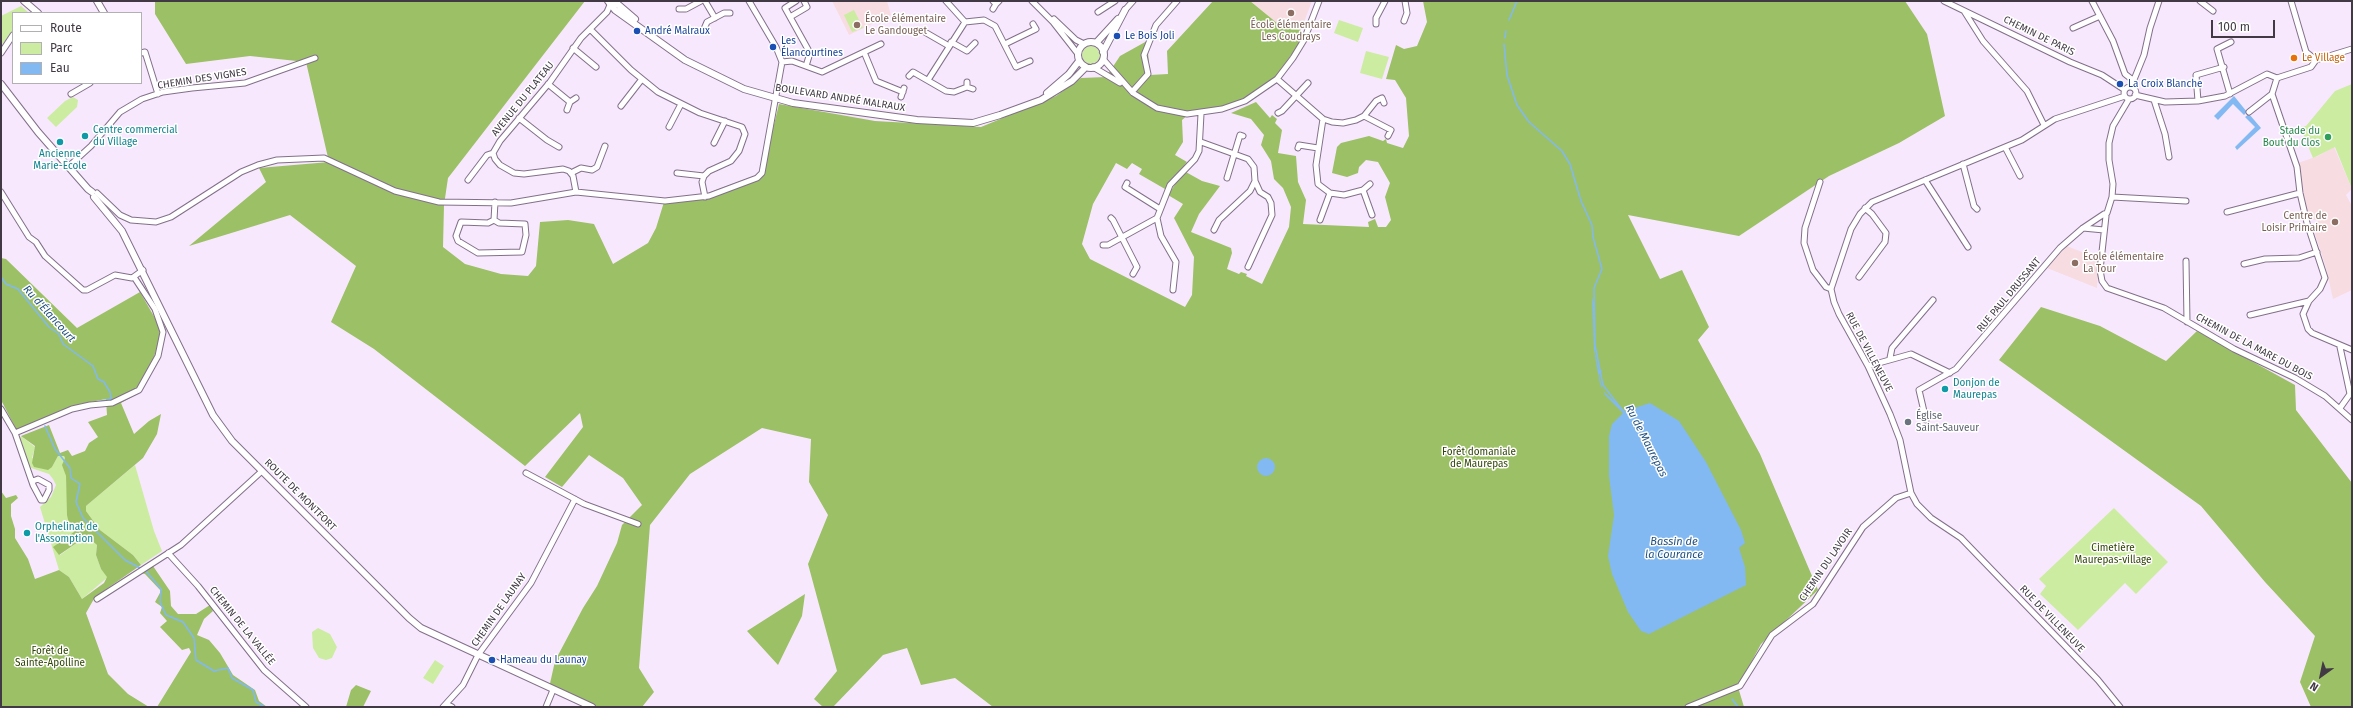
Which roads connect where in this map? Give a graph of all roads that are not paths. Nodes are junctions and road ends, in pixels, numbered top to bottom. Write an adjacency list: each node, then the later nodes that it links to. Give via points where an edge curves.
1 (24, 1): 28 (street)
2 (97, 1): 29 (street)
3 (702, 1): 23 (street, via 686,9)
4 (705, 1): 35 (street)
5 (751, 1): 64 (street)
6 (796, 1): 34 (street, via 784,8)
7 (804, 1): 34 (street, via 807,7)
8 (946, 1): 37 (street)
9 (1032, 1): 32 (street)
10 (1114, 1): 30 (street)
11 (1133, 1): 25 (street)
12 (1177, 1): 83 (street, via 1156,25 1144,55 1148,74)
13 (1319, 1): 72 (street, via 1304,40 1294,58)
14 (1386, 1): 39 (street, via 1376,18)
15 (1405, 1): 36 (street, via 1407,12)
16 (1944, 1): 26 (street, CHEMIN DE PARIS)
17 (2092, 1): 33 (street)
18 (2159, 1): 74 (street)
19 (2200, 1): 27 (street)
20 (2292, 1): 61 (street, via 2306,52)
21 (996, 2): 24 (street)
22 (613, 5): 41 (street, AVENUE DU PLATEAU); 92 (street, BOULEVARD ANDRÉ MALRAUX, via 685,60 744,89)
23 (679, 9)
24 (993, 9)
25 (1125, 10): 47 (street); 55 (street)
26 (1964, 11): 88 (street, CHEMIN DE PARIS, via 2102,75); 108 (street, via 1983,40 2028,91)
27 (2213, 11)
28 (37, 12)
29 (103, 12)
30 (1098, 12)
31 (730, 13): 35 (street)
32 (1045, 13): 51 (street); 58 (street)
33 (2100, 16): 40 (street); 74 (street, via 2125,74)
34 (790, 17): 65 (street, via 810,52)
35 (715, 18): 42 (street, via 707,22)
36 (1404, 21)
37 (965, 22): 49 (street); 50 (street, via 991,22)
38 (1033, 24): 50 (street, via 1036,29)
39 (1376, 24)
40 (2073, 28)
41 (590, 29): 52 (street, AVENUE DU PLATEAU); 71 (street)
42 (704, 29)
43 (923, 30): 49 (street)
44 (12, 36): 56 (street)
45 (2231, 42): 68 (street, via 2217,49)
46 (975, 43): 49 (street, via 967,51)
47 (1096, 43): 51 (street); 55 (street)
48 (881, 44): 54 (street)
49 (950, 44): 73 (street)
50 (1005, 44): 62 (street, via 1016,67)
51 (1084, 44): 58 (street)
52 (574, 48): 66 (street); 78 (street, AVENUE DU PLATEAU)
53 (2352, 49): 61 (street)
54 (864, 52): 65 (street, via 822,72); 82 (street, via 876,81)
55 (1103, 52): 60 (street)
56 (1, 53)
57 (142, 53): 85 (street, via 145,52)
58 (1078, 54): 63 (street)
59 (315, 58): 85 (street, CHEMIN DES VIGNES, via 245,83)
60 (1103, 59): 67 (street, via 1099,65); 79 (street)
61 (2316, 60): 70 (street, via 2311,67)
62 (1030, 61)
63 (1079, 61): 67 (street); 98 (street, BOULEVARD ANDRÉ MALRAUX, via 1057,86)
64 (782, 62): 65 (street, via 792,61); 92 (street)
65 (806, 66)
66 (596, 67)
67 (1090, 67): 79 (street); 98 (street, BOULEVARD ANDRÉ MALRAUX, via 1072,81)
68 (2224, 67): 86 (street); 94 (street, via 2196,75)
69 (912, 72): 73 (street)
70 (2277, 78): 86 (street, via 2267,74); 87 (street)
71 (642, 79): 97 (street, via 658,92); 99 (street)
72 (1277, 79): 90 (street); 103 (street, via 1245,102)
73 (928, 80): 81 (street, via 946,91 954,92 967,85)
74 (2134, 81): 80 (street)
75 (1308, 83): 90 (street)
76 (1, 84): 123 (street, ROUTE DE MONTFORT)
77 (88, 84): 84 (street)
78 (548, 84): 95 (street); 105 (street, AVENUE DU PLATEAU)
79 (1125, 86): 83 (street)
80 (2131, 87): 88 (street); 89 (street)
81 (973, 89)
82 (902, 92)
83 (1132, 92): 103 (street, via 1157,108 1174,113)
84 (71, 94)
85 (158, 94): 123 (street, CHEMIN DES VIGNES, via 142,99 120,112 91,146)
86 (2230, 94): 94 (street)
87 (2272, 94): 101 (street); 141 (street, via 2296,167)
88 (2126, 95): 89 (street); 108 (street); 144 (street, via 2109,143)
89 (2135, 95): 93 (street)
90 (1296, 96): 102 (street); 106 (street)
91 (576, 98): 95 (street)
92 (776, 99): 98 (street, BOULEVARD ANDRÉ MALRAUX, via 941,123 973,123); 143 (street, via 762,173 757,178)
93 (2154, 100): 94 (street); 121 (street)
94 (2198, 101)
95 (570, 102): 100 (street)
96 (1384, 103): 104 (street, via 1382,98 1376,101)
97 (681, 104): 107 (street); 109 (street)
98 (1030, 104)
99 (621, 106)
100 (567, 110)
101 (2249, 112)
102 (1278, 113)
103 (1200, 114): 112 (street)
104 (1364, 116): 106 (street, via 1343,123); 111 (street, via 1391,130)
105 (519, 118): 115 (street); 119 (street, AVENUE DU PLATEAU)
106 (1322, 119): 118 (street)
107 (725, 121): 113 (street); 126 (street, via 742,127 744,140 731,160)
108 (2044, 125): 116 (street, via 2022,140)
109 (669, 127)
110 (1243, 136): 120 (street, via 1240,135)
111 (1388, 136)
112 (1201, 142): 120 (street); 148 (street, via 1195,159 1170,185)
113 (714, 143)
114 (605, 146): 124 (street, via 597,167 592,170 581,168)
115 (560, 147)
116 (2004, 147): 122 (street); 127 (street)
117 (1298, 148): 118 (street)
118 (1318, 148): 140 (street, via 1318,184)
119 (493, 153): 124 (street, via 494,160 514,173 564,169); 129 (street, AVENUE DU PLATEAU, via 487,155)
120 (1235, 153): 128 (street); 131 (street, via 1251,162)
121 (2169, 157)
122 (1963, 164): 130 (street); 149 (street)
123 (68, 167): 142 (street, ROUTE DE MONTFORT)
124 (571, 173): 138 (street)
125 (677, 173): 126 (street)
126 (704, 176): 143 (street, via 702,182)
127 (2020, 176)
128 (1227, 178)
129 (468, 180)
130 (1925, 180): 147 (street, via 1872,202); 162 (street)
131 (1255, 182): 136 (street); 139 (street)
132 (1820, 182): 171 (street, via 1805,228 1804,243 1813,270 1826,287)
133 (1127, 183): 148 (street, via 1125,187)
134 (1370, 184): 135 (street)
135 (1363, 190): 140 (street, via 1344,194); 151 (street)
136 (1250, 191): 139 (street); 158 (street, via 1219,220)
137 (1, 192): 169 (street, via 29,237 36,242 45,256 84,290 115,275)
138 (576, 192): 143 (street, via 653,201); 146 (street, via 511,203)
139 (1260, 192): 166 (street, via 1268,197 1272,215)
140 (1330, 193): 156 (street)
141 (2300, 193): 150 (street); 163 (street)
142 (94, 194): 146 (street, via 120,215 131,220 156,222 171,216 241,172 258,165 277,160 324,158 395,191 432,200); 167 (street, ROUTE DE MONTFORT, via 119,226)
143 (705, 197)
144 (2112, 197): 145 (street); 152 (street)
145 (2186, 201)
146 (494, 202): 155 (street)
147 (1865, 208): 170 (street, via 1886,233 1885,242); 171 (street, via 1851,229)
148 (1160, 209): 154 (street)
149 (1977, 210)
150 (2227, 212)
151 (1372, 215)
152 (2106, 215): 157 (street, RUE PAUL DRUSSANT); 159 (street, CHEMIN DE LA MARE DU BOIS)
153 (1110, 218): 160 (street)
154 (1156, 218): 160 (street); 172 (street, via 1161,236 1176,262)
155 (494, 220): 155 (street, via 488,223 460,222 456,236 458,242 478,253 522,252 526,235 525,224 499,223)
156 (1320, 220)
157 (2083, 228): 159 (street); 181 (street, RUE PAUL DRUSSANT, via 2060,248 1991,330)
158 (1214, 230)
159 (2104, 230): 176 (street, CHEMIN DE LA MARE DU BOIS, via 2100,270 2102,281 2107,288 2164,308)
160 (1122, 237): 161 (street); 168 (street, via 1137,267)
161 (1103, 245)
162 (1968, 247)
163 (2317, 252): 165 (street, via 2299,258); 174 (street, via 2325,278)
164 (2186, 261): 176 (street)
165 (2244, 264)
166 (1248, 267)
167 (143, 270): 169 (street); 187 (street, ROUTE DE MONTFORT, via 213,415 232,441)
168 (1133, 274)
169 (134, 277): 186 (street, via 155,309 163,338 139,390 120,401 72,409)
170 (1859, 277)
171 (1832, 289): 180 (street, RUE DE VILLENEUVE, via 1839,314)
172 (1173, 290)
173 (1933, 300): 179 (street, via 1892,348)
174 (2310, 301): 175 (street); 177 (street, via 2303,314 2306,324 2312,333)
175 (2250, 315)
176 (2187, 322): 182 (street, CHEMIN DE LA MARE DU BOIS, via 2234,349 2295,378)
177 (2340, 347): 178 (street); 182 (street, via 2350,394)
178 (2352, 350)
179 (1890, 358): 180 (street); 181 (street, via 1911,354)
180 (1868, 366): 190 (street, RUE DE VILLENEUVE, via 1899,436)
181 (1950, 373): 184 (street, RUE PAUL DRUSSANT, via 1919,390)
182 (2340, 408): 185 (street, CHEMIN DE LA MARE DU BOIS)
183 (1, 409): 186 (street)
184 (1926, 420)
185 (2352, 420)
186 (15, 433): 189 (street)
187 (262, 471): 193 (street, via 181,545); 195 (street, ROUTE DE MONTFORT, via 409,618 438,637)
188 (526, 473): 191 (street)
189 (33, 481)
190 (1911, 493): 202 (street, CHEMIN DU LAVOIR, via 1896,498 1863,528 1813,604 1772,635 1740,686); 203 (street, RUE DE VILLENEUVE, via 1926,514 1960,538 2098,680)
191 (575, 499): 192 (street); 195 (street, CHEMIN DE LAUNAY, via 531,583)
192 (638, 524)
193 (168, 553): 194 (street); 198 (street, CHEMIN DE LA VALLÉE, via 198,586 264,670)
194 (97, 599)
195 (478, 655): 196 (street, ROUTE DE MONTFORT); 197 (street, CHEMIN DE LAUNAY, via 463,685)
196 (553, 690): 200 (street); 201 (street, ROUTE DE MONTFORT)
197 (445, 705): 199 (street)
198 (306, 707)
199 (452, 707)
200 (546, 707)
201 (592, 707)
202 (1688, 707)
203 (2120, 707)

